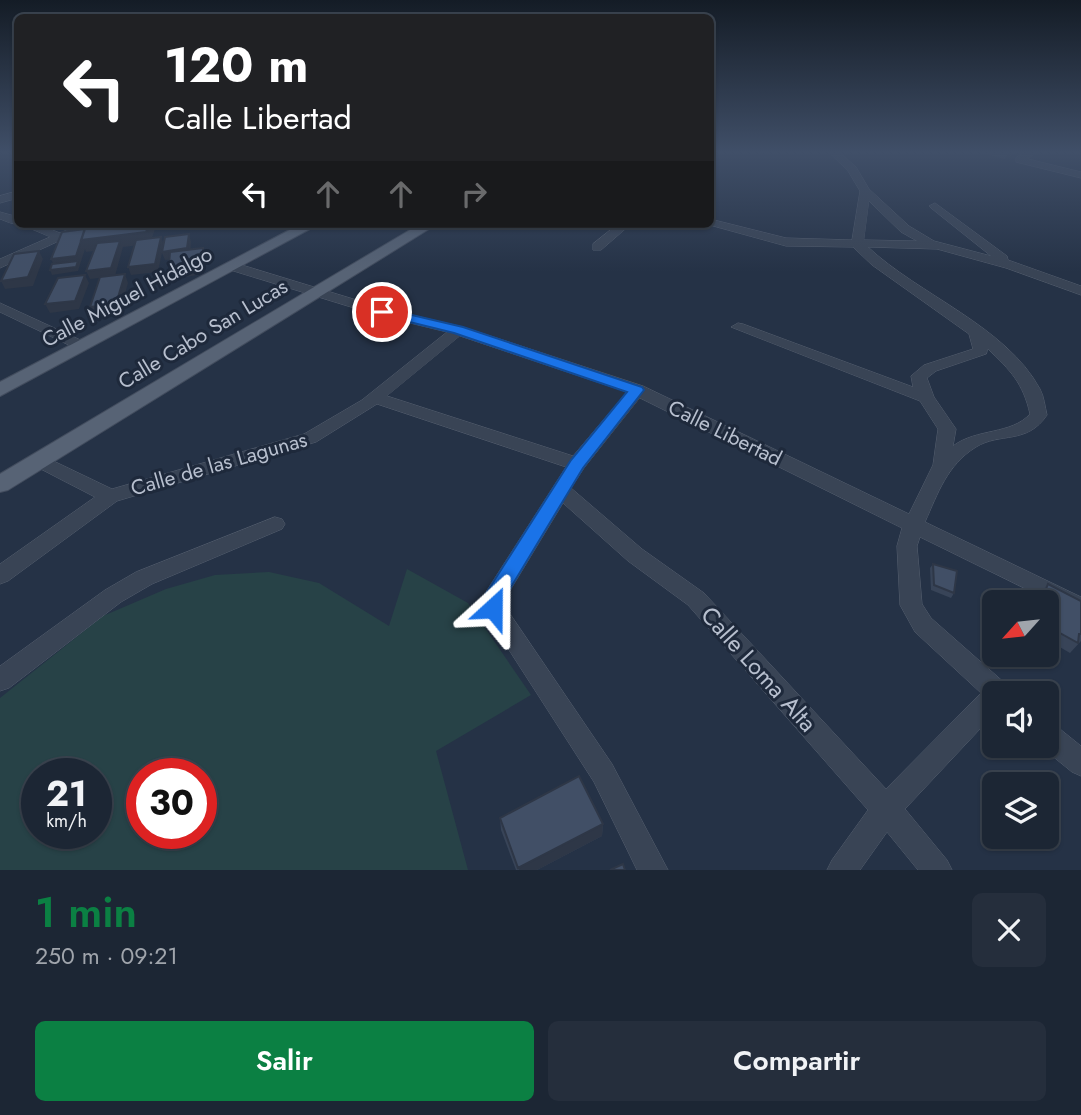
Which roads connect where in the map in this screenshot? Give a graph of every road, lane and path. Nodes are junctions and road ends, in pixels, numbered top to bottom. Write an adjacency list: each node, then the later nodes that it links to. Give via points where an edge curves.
1 (865, 191): 10 (street); 11 (street, via 905,229)
2 (935, 206): 14 (street)
3 (714, 223): 10 (street, via 786,242)
4 (37, 228): 9 (street)
5 (81, 228): 9 (street)
6 (304, 228): 15 (main road, Calle Miguel Hidalgo)
7 (422, 228): 17 (main road, Calle Cabo San Lucas)
8 (620, 228): 12 (street)
9 (61, 237): 13 (street)
10 (857, 244): 11 (street); 21 (street)
11 (937, 245): 14 (street)
12 (597, 247)
13 (0, 264)
14 (1011, 265): 16 (street)
15 (232, 266): 17 (street, Calle Libertad); 22 (main road, Calle Miguel Hidalgo)
16 (1081, 291)
17 (316, 292): 20 (street, Calle Libertad); 27 (main road, Calle Cabo San Lucas)
18 (0, 307): 22 (street)
19 (738, 327): 26 (street)
20 (458, 330): 24 (street, Calle Libertad); 25 (street, Calle de las Lagunas)
21 (976, 333): 26 (street, via 981,351 919,376); 29 (street, via 1023,375 1039,401 1040,415 1014,432 972,441)
22 (82, 345): 23 (main road, Calle Miguel Hidalgo)
23 (0, 390)
24 (636, 390): 28 (street); 34 (street, Calle Libertad)
25 (373, 397): 28 (street); 32 (street, Calle de las Lagunas, via 310,438)
26 (925, 397): 29 (street, via 947,429)
27 (37, 460): 30 (main road, Calle Cabo San Lucas); 32 (street, Calle de las Lagunas)
28 (577, 464): 31 (street)
29 (942, 465): 34 (street)
30 (0, 484)
31 (561, 490): 42 (street, Calle Loma Alta, via 635,555 696,599); 43 (street, via 492,601 493,608 603,773)
32 (110, 496): 35 (street)
33 (275, 524): 37 (street, via 144,578)
34 (913, 525): 36 (street, Calle Libertad); 38 (street, via 907,546 911,605 923,625)
35 (0, 575)
36 (1081, 607)
37 (0, 680)
38 (985, 681)
39 (982, 709): 42 (street)
40 (1059, 745): 41 (street)
41 (1081, 763)
42 (886, 809): 44 (street); 45 (street, Calle Loma Alta)
43 (653, 870)
44 (842, 870)
45 (937, 870)

